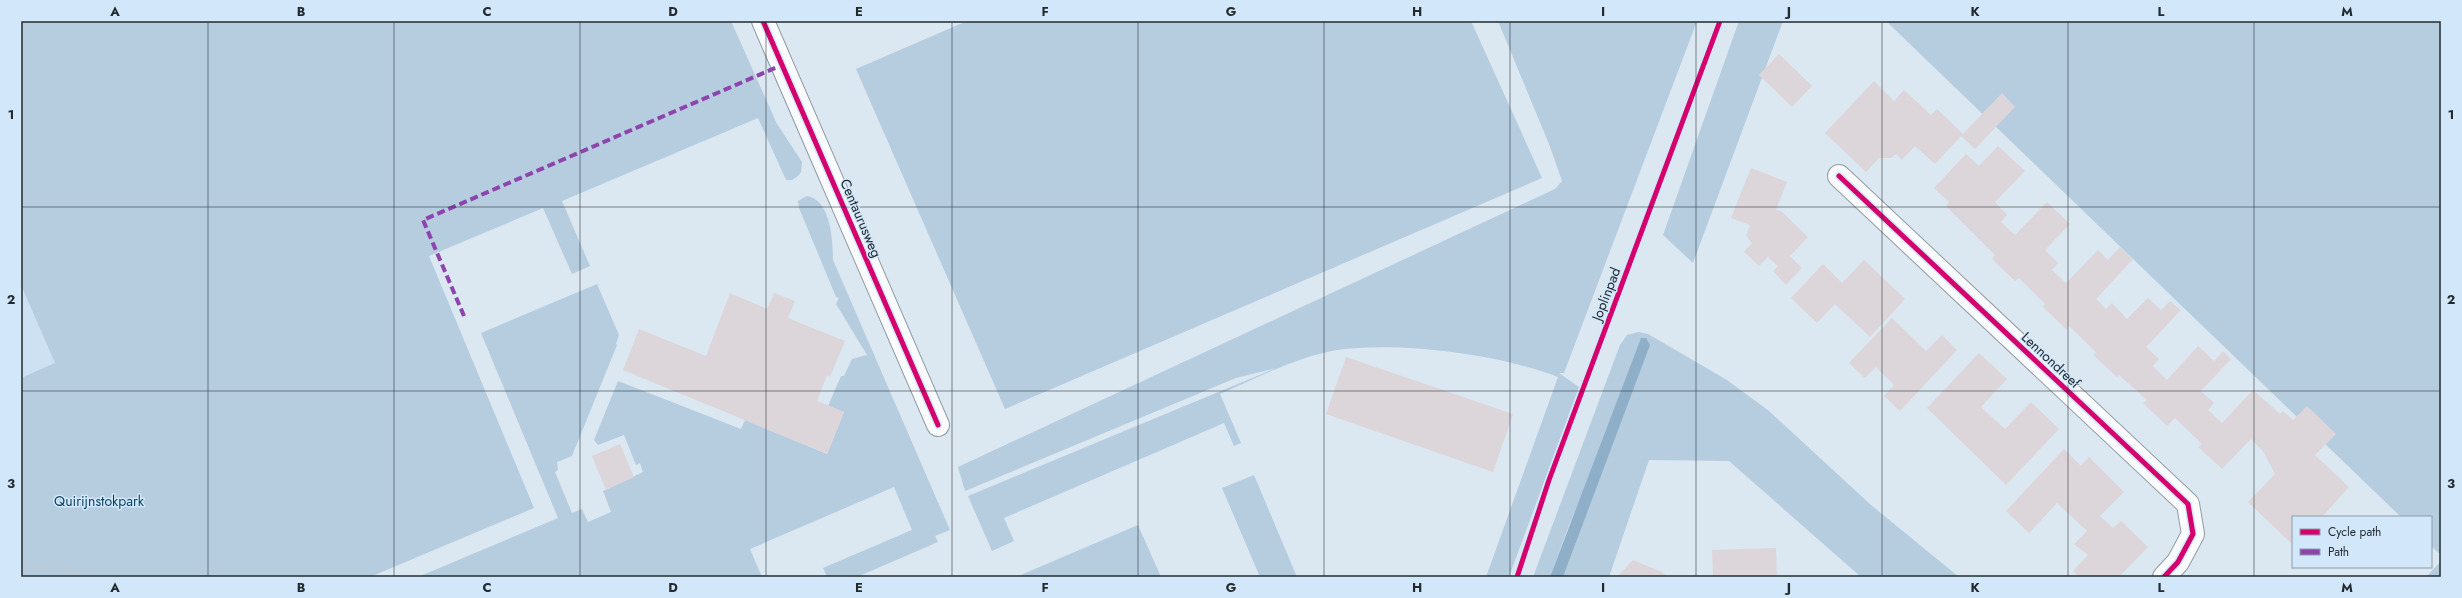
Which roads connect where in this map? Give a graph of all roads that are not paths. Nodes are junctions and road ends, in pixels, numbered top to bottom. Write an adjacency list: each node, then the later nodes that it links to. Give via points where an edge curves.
1 (763, 21): 3 (street, Centaurusweg)
2 (1839, 176): 4 (street, Lennondreef, via 2188,504 2193,534 2178,562)
3 (938, 426)
4 (2164, 577)

